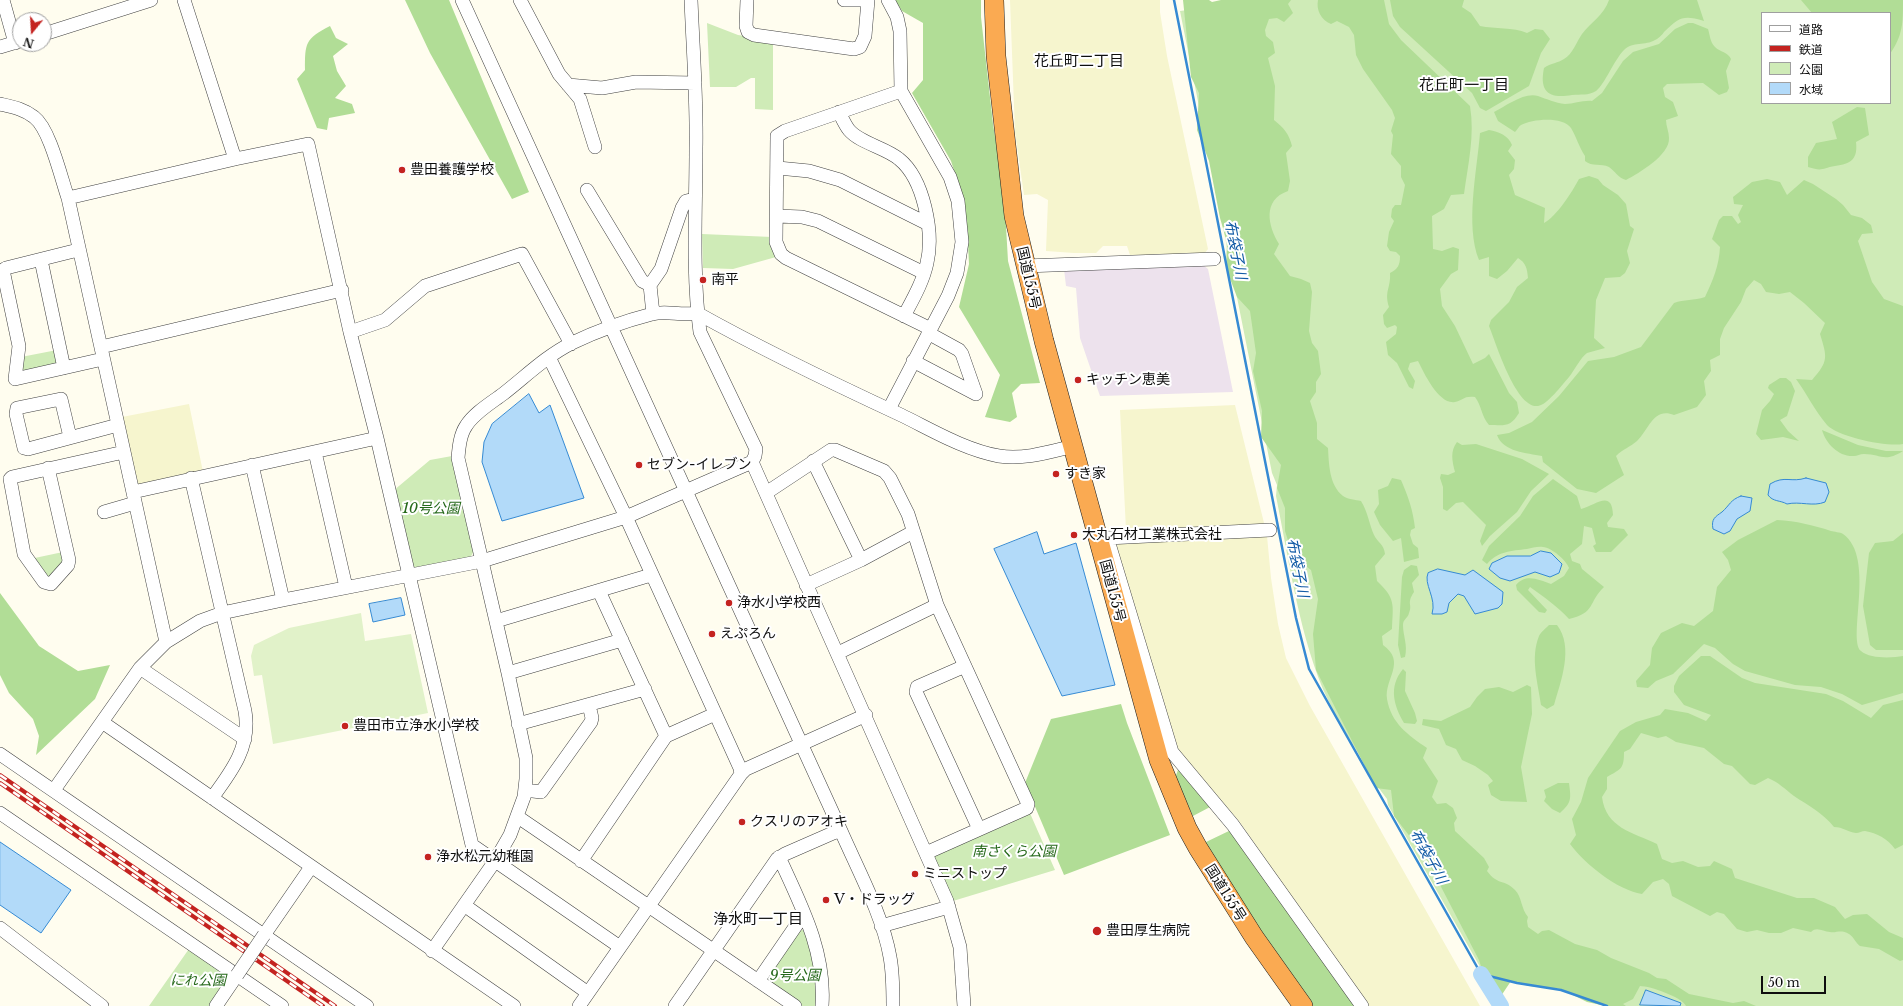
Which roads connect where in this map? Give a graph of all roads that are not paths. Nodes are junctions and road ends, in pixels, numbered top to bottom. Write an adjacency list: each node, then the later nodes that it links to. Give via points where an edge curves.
1 (3, 0): 13 (street)
2 (151, 0): 14 (street)
3 (184, 0): 23 (street)
4 (462, 0): 40 (street)
5 (520, 0): 18 (street, via 559,74)
6 (690, 0): 17 (street)
7 (747, 0): 10 (street, via 746,26 748,32 754,35 854,49 860,47 865,36)
8 (844, 0): 9 (street)
9 (863, 0)
10 (868, 0)
11 (888, 0): 19 (street, via 897,16 900,31)
12 (994, 0): 33 (highway, 国道155号, via 1001,110 1014,216)
13 (12, 25)
14 (52, 31)
15 (12, 44): 16 (street)
16 (0, 47)
17 (695, 83): 18 (street, via 636,82 602,88); 27 (street)
18 (568, 85): 22 (street, via 580,99)
19 (901, 91): 21 (street); 41 (street, via 945,167 960,213 962,242 957,273)
20 (0, 104): 26 (street, via 19,108 30,114 46,132)
21 (839, 112): 24 (street, via 784,131 777,136); 29 (street, via 852,133 898,158 911,171 919,186)
22 (595, 147)
23 (236, 159): 26 (street); 36 (street, via 308,144)
24 (778, 168): 28 (street); 29 (street, via 809,171 840,180)
25 (587, 190): 35 (street, via 642,281)
26 (68, 198): 30 (street)
27 (694, 199): 35 (street, via 686,201 682,208 661,269); 37 (street)
28 (777, 216): 34 (street, via 802,217 818,222); 39 (street, via 776,242 781,254 786,258)
29 (928, 224): 34 (street, via 928,262)
30 (78, 250): 32 (street); 44 (street)
31 (1214, 259): 33 (street)
32 (41, 260): 47 (street); 47 (street, via 3,270 19,346 15,379)
33 (1025, 266): 52 (highway, 国道155号)
34 (924, 273): 39 (street)
35 (650, 285): 38 (street)
36 (342, 290): 42 (street); 44 (street)
37 (697, 313): 38 (street, via 684,316); 48 (street); 56 (street, via 700,332 756,449)
38 (653, 314): 40 (street)
39 (904, 316): 41 (street)
40 (611, 327): 43 (street); 60 (street)
41 (929, 331): 46 (street); 46 (street, via 962,354 976,394)
42 (350, 332): 43 (street, via 385,320 425,286 522,254); 51 (street)
43 (571, 344): 45 (street)
44 (102, 353): 47 (street); 49 (street)
45 (549, 357): 64 (street); 69 (street, via 470,420 462,434 458,458)
46 (913, 361): 48 (street)
47 (64, 368)
48 (889, 409): 52 (street, via 964,445 999,456 1034,456)
49 (118, 425): 50 (street); 53 (street)
50 (70, 437): 50 (street, via 24,448 16,414 17,408 61,400)
51 (378, 438): 54 (street); 71 (street)
52 (1074, 446): 67 (highway, 国道155号)
53 (124, 452): 58 (street); 62 (street)
54 (315, 452): 57 (street); 73 (street)
55 (814, 461): 61 (street); 66 (street, via 835,450 884,472 890,478 905,507); 68 (street)
56 (752, 462): 60 (street); 61 (street)
57 (252, 465): 59 (street); 75 (street)
58 (48, 468): 58 (street, via 12,477 9,482 24,554 44,582 50,584 68,565 69,560)
59 (191, 478): 62 (street); 77 (street)
60 (685, 492): 64 (street); 93 (street)
61 (766, 493): 72 (street)
62 (134, 498): 63 (street); 80 (street)
63 (104, 512)
64 (626, 518): 69 (street); 70 (street)
65 (1270, 530): 67 (street)
66 (913, 532): 68 (street); 76 (street)
67 (1103, 539): 132 (highway, 国道155号, via 1156,752 1187,828 1221,888); 133 (street, via 1172,752 1233,825)
68 (861, 560): 72 (street)
69 (482, 561): 71 (street); 78 (street)
70 (651, 574): 74 (street); 87 (street)
71 (409, 575): 73 (street); 105 (street, via 471,843)
72 (806, 585): 81 (street)
73 (346, 587): 75 (street)
74 (599, 591): 78 (street); 79 (street)
75 (283, 600): 77 (street)
76 (937, 605): 81 (street); 82 (street)
77 (222, 613): 80 (street, via 188,628); 92 (street, via 245,711)
78 (496, 621): 84 (street)
79 (622, 640): 84 (street); 85 (street)
80 (166, 642): 83 (street)
81 (838, 653): 88 (street)
82 (965, 666): 101 (street, via 1028,804 1027,808); 101 (street, via 917,686 916,692)
83 (140, 668): 89 (street); 92 (street)
84 (508, 673): 90 (street)
85 (645, 689): 86 (street); 91 (street)
86 (589, 705): 90 (street); 97 (street, via 591,722 541,792)
87 (715, 714): 91 (street); 95 (street)
88 (866, 715): 93 (street); 103 (street)
89 (102, 722): 96 (street); 98 (street)
90 (518, 724): 97 (street, via 526,758)
91 (666, 736): 106 (street)
92 (245, 739): 98 (street, via 237,763)
93 (801, 745): 95 (street, via 746,769); 102 (street)
94 (0, 754): 96 (street)
95 (741, 774): 109 (street)
96 (54, 790): 114 (street)
97 (525, 790): 100 (street)
98 (212, 798): 107 (street)
99 (0, 813): 118 (street)
100 (518, 817): 105 (street); 106 (street)
101 (979, 829): 103 (street)
102 (841, 831): 104 (street); 112 (street)
103 (926, 853): 110 (street)
104 (779, 857): 111 (street); 116 (street)
105 (495, 861): 108 (street); 115 (street)
106 (581, 861): 109 (street)
107 (311, 867): 114 (street); 117 (street)
108 (464, 905): 117 (street); 120 (street)
109 (648, 906): 115 (street); 116 (street)
110 (949, 907): 112 (street); 131 (street, via 960,947)
111 (804, 914): 119 (street); 129 (street, via 818,951 823,978)
112 (881, 926): 130 (street, via 890,956)
113 (0, 928): 121 (street)
114 (264, 935): 118 (street, bridge); 124 (street)
115 (620, 947): 120 (street)
116 (713, 950): 119 (street); 127 (street)
117 (432, 951): 125 (street)
118 (237, 975): 122 (street); 123 (street)
119 (758, 981): 128 (street)
120 (588, 993): 126 (street)
121 (102, 1006)
122 (216, 1006)
123 (282, 1006)
124 (367, 1006)
125 (514, 1006)
126 (579, 1006)
127 (675, 1006)
128 (795, 1006)
129 (822, 1006)
130 (893, 1006)
131 (964, 1006)
132 (1303, 1006)
133 (1362, 1006)

